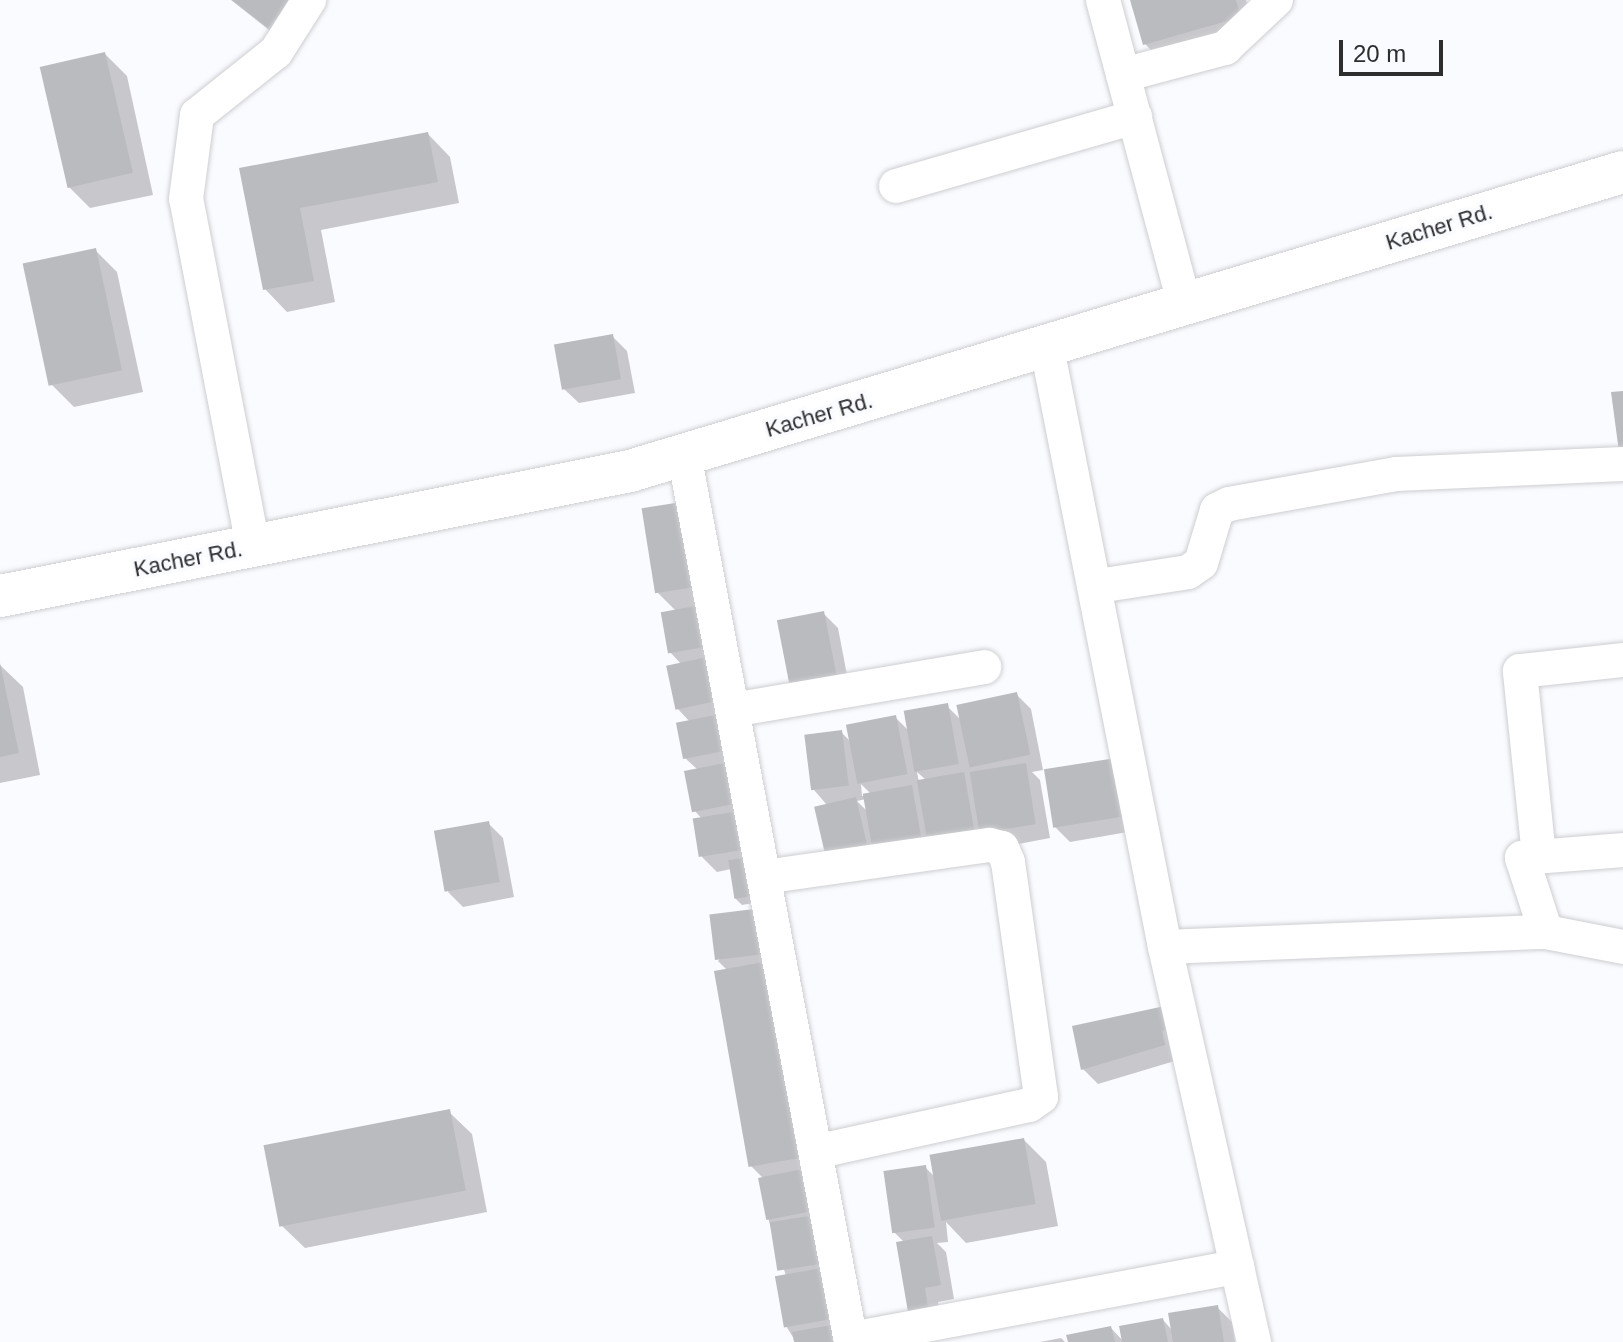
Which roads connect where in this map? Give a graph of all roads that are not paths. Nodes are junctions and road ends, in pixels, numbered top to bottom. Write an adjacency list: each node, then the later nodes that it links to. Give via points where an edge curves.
1 (309, 0): 12 (street, via 276,52 197,115 186,199)
2 (1103, 0): 4 (street)
3 (1263, 6): 4 (street, via 1238,40 1214,53)
4 (1123, 75): 5 (street)
5 (1135, 117): 7 (street); 8 (street)
6 (1623, 172): 8 (main road, Kacher Rd.)
7 (896, 186)
8 (1184, 303): 9 (main road, Kacher Rd.)
9 (1047, 348): 10 (main road, Kacher Rd.); 13 (street)
10 (684, 454): 12 (main road, Kacher Rd., via 630,471); 17 (street)
11 (1623, 464): 13 (street, via 1396,474 1229,504 1217,510 1201,563 1188,572)
12 (253, 546): 14 (main road, Kacher Rd.)
13 (1098, 586): 22 (street)
14 (0, 596)
15 (1623, 660): 19 (street, via 1520,671)
16 (984, 667): 17 (street)
17 (733, 710): 20 (street)
18 (1623, 850): 19 (street)
19 (1539, 856): 21 (street, via 1522,858)
20 (764, 877): 24 (street); 24 (street, via 990,845 1002,848 1008,862 1041,1097 1029,1105)
21 (1546, 932): 22 (street); 23 (street)
22 (1165, 947): 25 (street)
23 (1623, 947)
24 (816, 1152): 26 (street)
25 (1237, 1267): 26 (street); 27 (street)
26 (851, 1340)
27 (1254, 1342)

